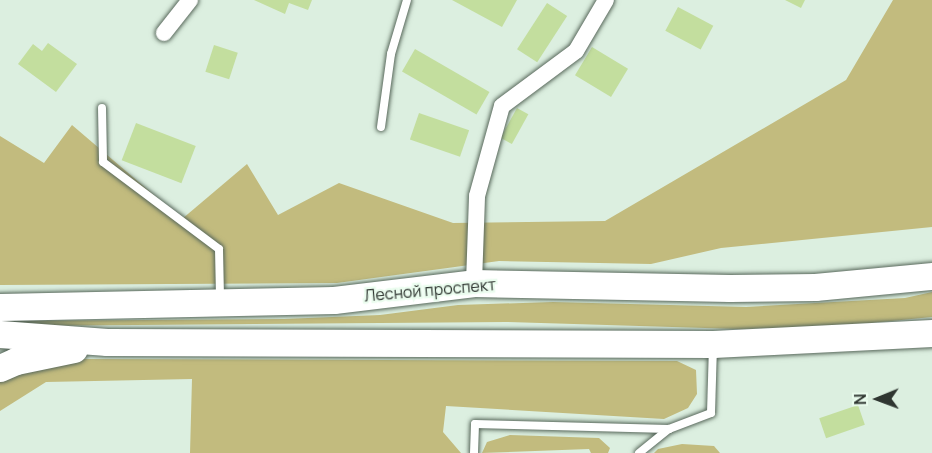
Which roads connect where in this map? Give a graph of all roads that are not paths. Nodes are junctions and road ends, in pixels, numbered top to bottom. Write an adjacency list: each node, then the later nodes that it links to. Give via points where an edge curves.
1 (190, 0): 4 (street)
2 (407, 0): 6 (lane, via 391,54)
3 (606, 0): 8 (street, via 576,51 502,106 477,196)
4 (164, 33)
5 (102, 108): 9 (lane, via 102,162 219,249)
6 (381, 127)
7 (932, 276): 8 (main road, Лесной проспект, via 794,287)
8 (474, 283): 9 (main road, Лесной проспект, via 334,300)
9 (220, 302): 10 (main road, Лесной проспект)
10 (0, 307)
11 (932, 333): 14 (main road)
12 (0, 334): 13 (main road)
13 (107, 342): 14 (main road); 15 (main road, via 16,361)
14 (713, 344): 16 (lane, via 711,413)
15 (0, 369)
16 (669, 429): 17 (lane, via 475,424); 18 (lane)
17 (474, 453)
18 (639, 453)

